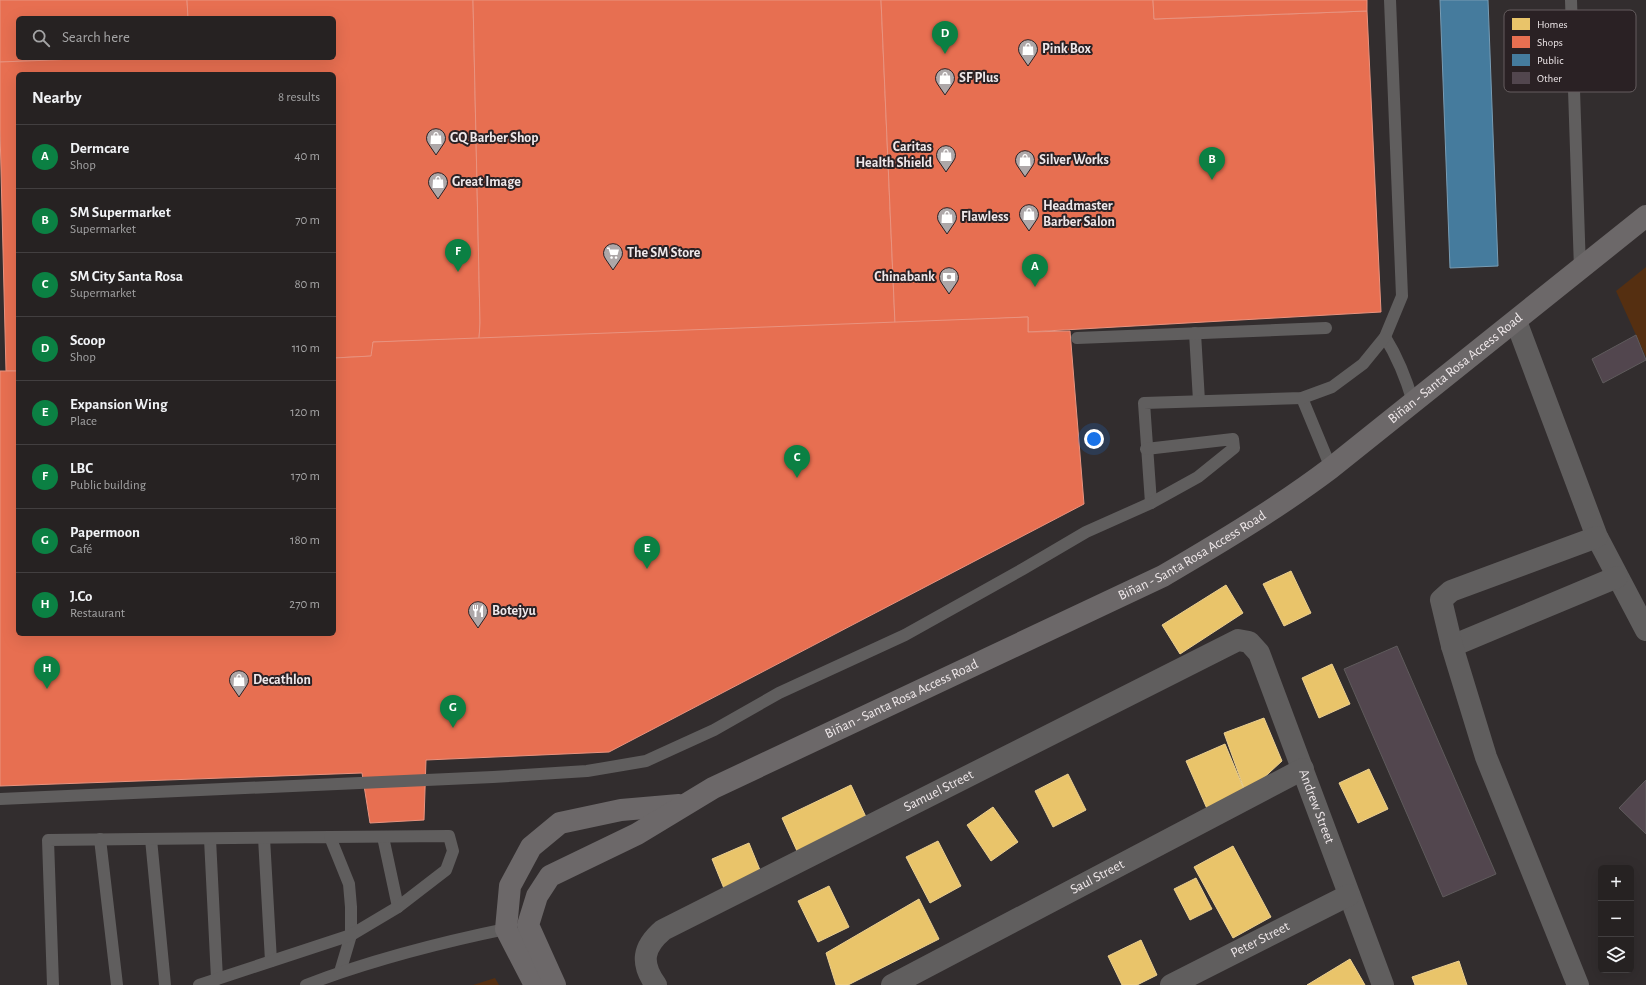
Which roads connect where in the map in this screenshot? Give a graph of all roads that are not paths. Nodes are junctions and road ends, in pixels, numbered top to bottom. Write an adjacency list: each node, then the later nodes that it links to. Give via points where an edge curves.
1 (1390, 0): 10 (lane, via 1402,296)
2 (1571, 0): 3 (lane)
3 (1571, 10)
4 (1574, 92): 6 (lane)
5 (1646, 216): 6 (main road, Biñan - Santa Rosa Access Road)
6 (1580, 269): 7 (main road, Biñan - Santa Rosa Access Road)
7 (1516, 322): 14 (main road, Biñan - Santa Rosa Access Road); 18 (street)
8 (1326, 328): 9 (lane)
9 (1195, 333): 11 (lane); 13 (lane)
10 (1385, 337): 12 (lane, via 1358,369 1332,387); 14 (lane, via 1403,369)
11 (1077, 338)
12 (1302, 398): 13 (lane); 16 (lane)
13 (1199, 401): 15 (lane, via 1144,403)
14 (1413, 402): 16 (main road, Biñan - Santa Rosa Access Road)
15 (1146, 449): 17 (lane); 17 (lane, via 1233,439 1234,448 1198,477)
16 (1332, 468): 25 (main road, Biñan - Santa Rosa Access Road, via 1297,494 1163,576 713,788)
17 (1151, 503): 24 (lane, via 1086,532 905,635 779,693 714,730 646,761 587,771 516,776)
18 (1597, 537): 19 (street); 22 (street, via 1451,591 1441,600)
19 (1617, 577): 20 (street); 22 (street)
20 (1646, 630)
21 (1238, 640): 23 (street, Andrew Street, via 1249,642 1259,653); 47 (street, Samuel Street, via 663,930 653,939 646,951 650,977)
22 (1452, 646): 51 (street, via 1486,757)
23 (1303, 769): 32 (street, Andrew Street); 48 (street, Saul Street)
24 (0, 799)
25 (682, 805): 34 (main road, Biñan - Santa Rosa Access Road, via 637,834 550,876 537,896); 35 (main road, Biñan - Santa Rosa Access Road, via 621,810 560,823 531,847 510,886)
26 (383, 837): 29 (lane); 33 (lane); 33 (lane, via 449,836 453,851 446,870)
27 (210, 838): 28 (lane); 31 (lane); 39 (lane)
28 (264, 838): 29 (lane); 37 (lane)
29 (330, 838): 36 (lane, via 349,884)
30 (100, 839): 31 (lane); 40 (lane, via 48,840); 41 (lane)
31 (150, 839): 42 (lane)
32 (1349, 895): 49 (street, Peter Street); 50 (street, Andrew Street)
33 (398, 907): 36 (lane)
34 (528, 925): 35 (lane); 46 (main road)
35 (506, 930): 38 (lane, via 483,933); 45 (main road)
36 (352, 935): 37 (lane); 38 (lane)
37 (271, 961): 39 (lane)
38 (340, 972): 44 (lane)
39 (217, 979): 43 (lane)
40 (53, 985)
41 (117, 985)
42 (165, 985)
43 (199, 985)
44 (306, 985)
45 (535, 985)
46 (555, 985)
47 (656, 985)
48 (892, 985)
49 (1171, 985)
50 (1383, 985)
51 (1578, 985)

